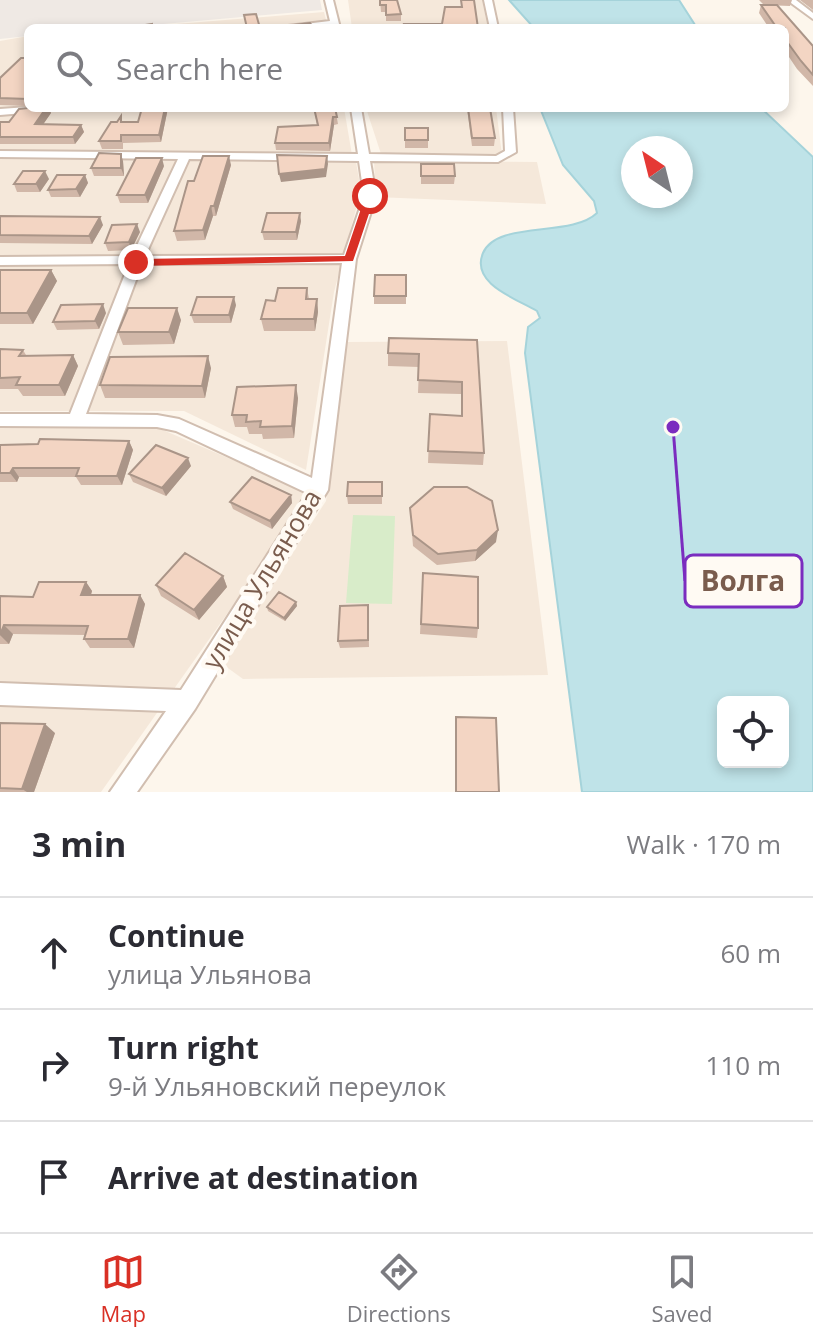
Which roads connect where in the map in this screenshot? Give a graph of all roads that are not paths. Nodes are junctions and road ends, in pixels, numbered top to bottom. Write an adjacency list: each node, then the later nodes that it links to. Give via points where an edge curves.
1 (329, 0): 6 (street)
2 (488, 0): 7 (street)
3 (791, 0): 4 (street)
4 (808, 8): 5 (street)
5 (813, 17)
6 (335, 24)
7 (493, 24)
8 (24, 110): 9 (street)
9 (0, 112)
10 (357, 112): 14 (street, улица Ульянова)
11 (508, 112): 14 (street, via 511,152 506,157)
12 (0, 154): 13 (street)
13 (184, 157): 14 (street); 17 (street)
14 (366, 158): 15 (street, улица Ульянова, via 370,196)
15 (349, 259): 17 (street); 20 (street, улица Ульянова)
16 (0, 261): 17 (street)
17 (136, 262): 19 (street)
18 (0, 420): 19 (street)
19 (76, 420): 20 (street, via 179,425)
20 (319, 490): 22 (street, улица Ульянова)
21 (0, 694): 22 (street)
22 (187, 701): 23 (street, улица Ульянова)
23 (122, 792)

